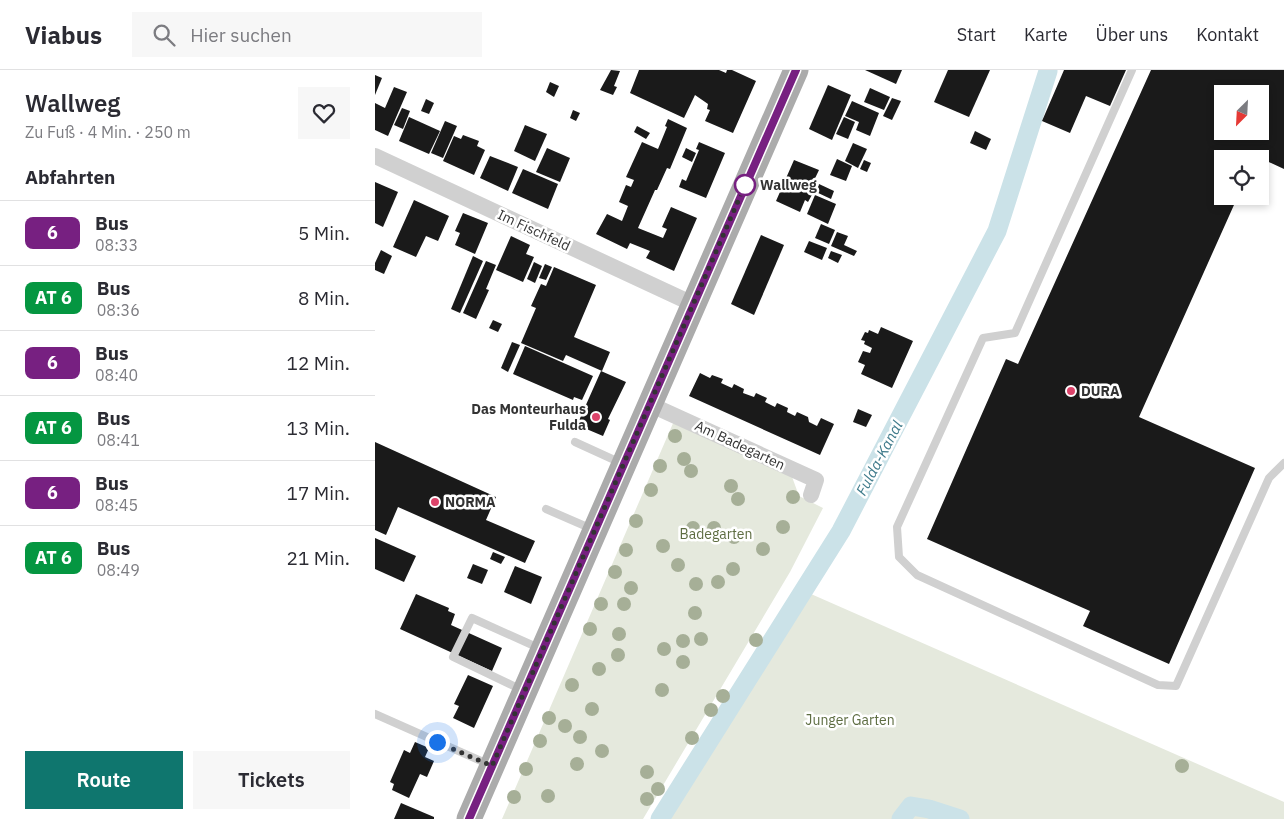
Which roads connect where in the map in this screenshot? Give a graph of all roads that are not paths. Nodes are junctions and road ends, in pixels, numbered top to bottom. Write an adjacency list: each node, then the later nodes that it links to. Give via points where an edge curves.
1 (796, 70): 4 (main road)
2 (1132, 70): 7 (lane, via 1015,333 983,338 897,527 899,557 917,575 1158,685 1176,686 1269,478)
3 (375, 156): 4 (street, Im Fischfeld)
4 (693, 304): 5 (main road)
5 (649, 404): 8 (main road); 9 (street, Am Badegarten, via 816,480)
6 (575, 442): 8 (lane)
7 (1284, 463)
8 (623, 464): 11 (main road)
9 (811, 495)
10 (546, 508): 11 (lane)
11 (594, 530): 12 (main road)
12 (543, 650): 13 (main road); 13 (lane, via 472,618 453,657)
13 (524, 692): 15 (main road)
14 (375, 714): 15 (lane)
15 (492, 766): 16 (main road)
16 (469, 819)

